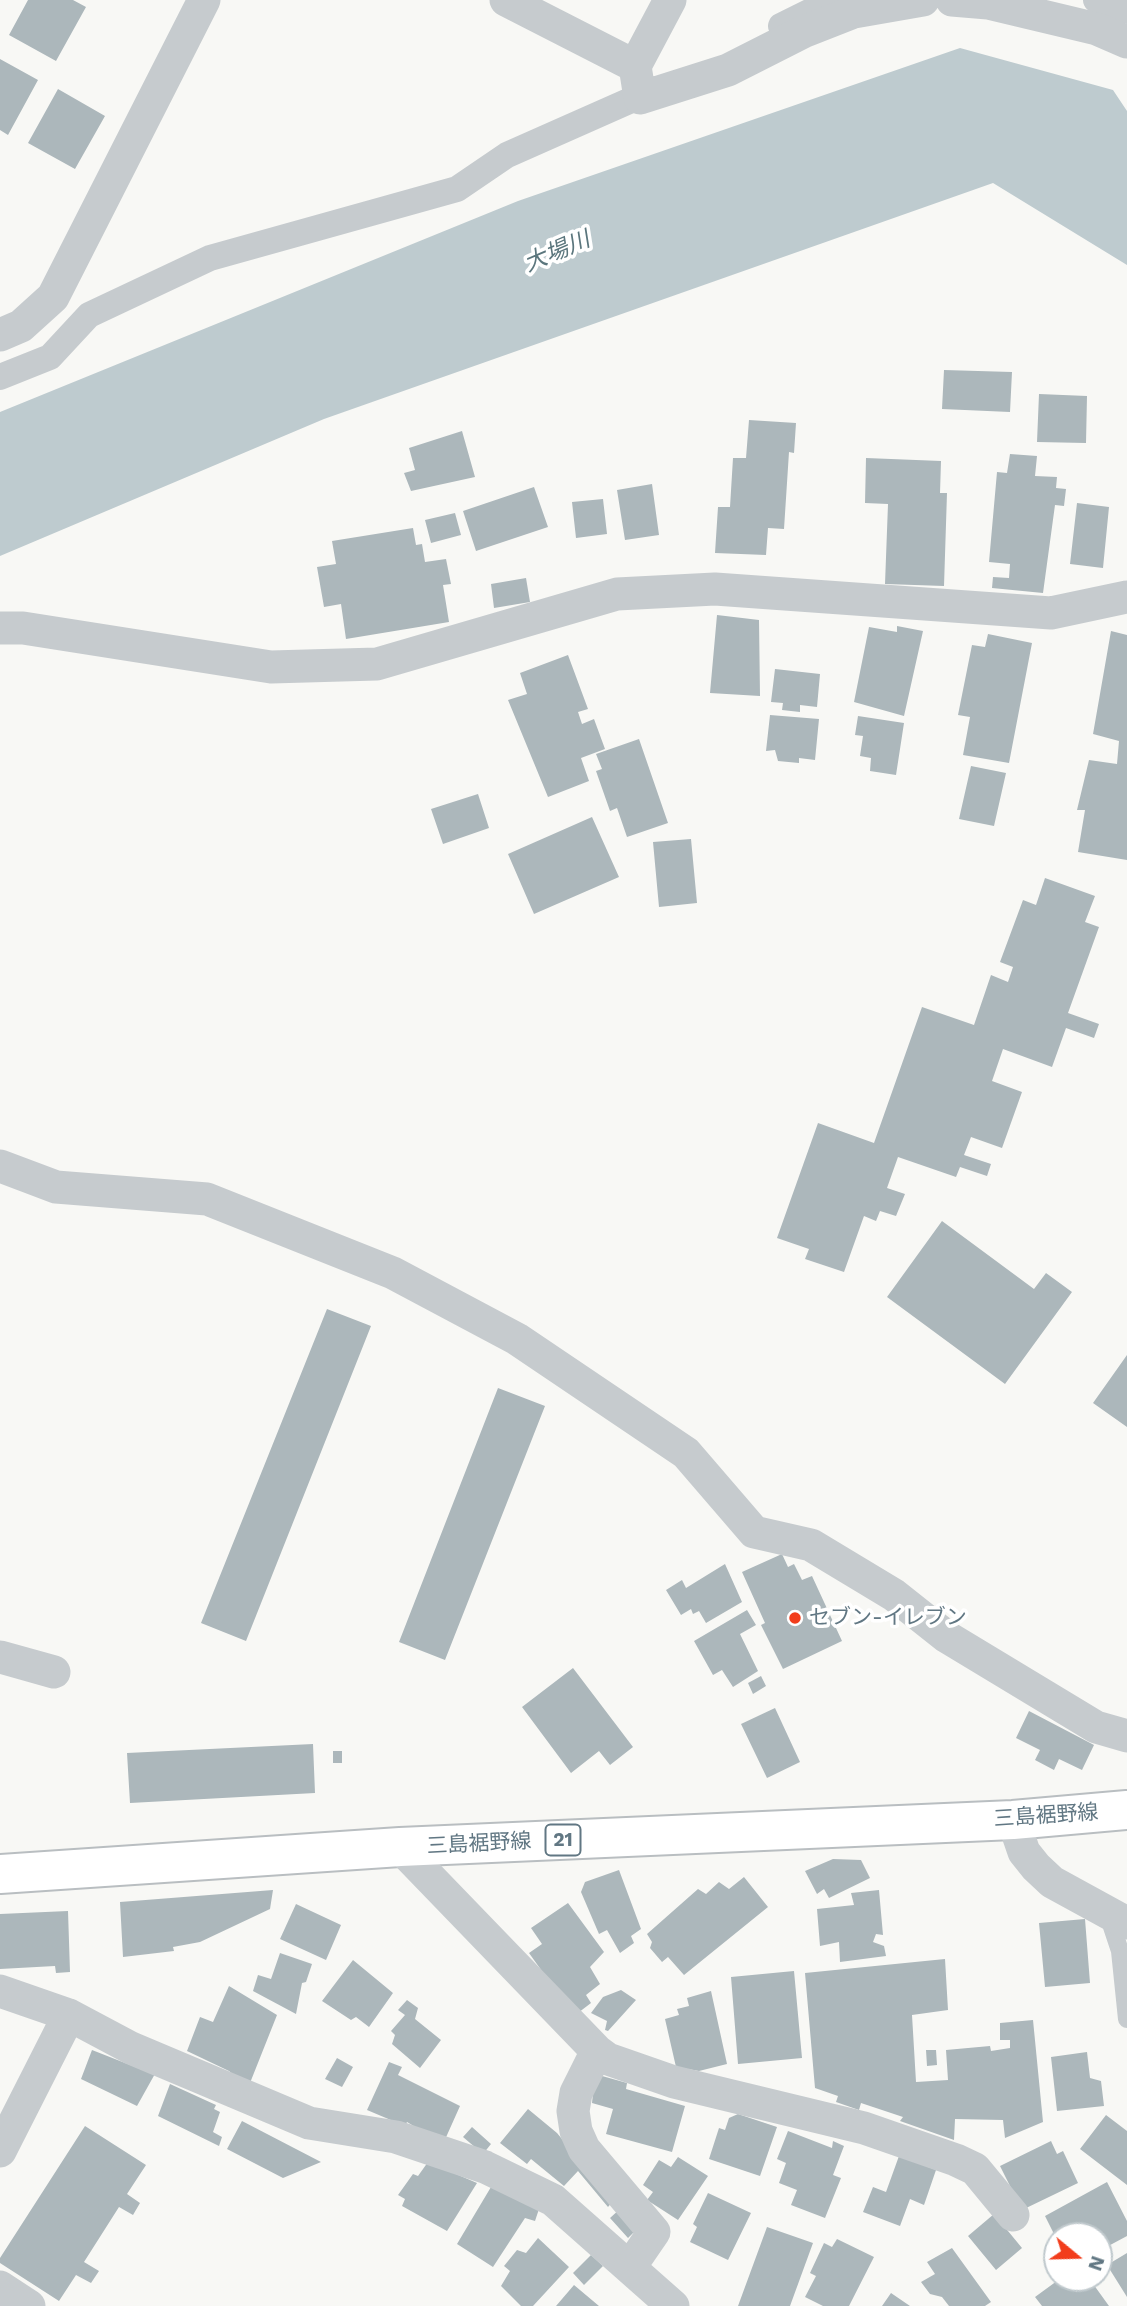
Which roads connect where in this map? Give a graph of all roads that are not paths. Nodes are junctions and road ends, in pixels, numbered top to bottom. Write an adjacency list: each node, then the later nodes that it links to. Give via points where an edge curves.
1 (204, 0): 11 (street, via 52,297 21,326)
2 (506, 0): 10 (street)
3 (670, 0): 10 (street)
4 (833, 0): 10 (street)
5 (923, 0): 10 (street, via 854,12 728,70)
6 (952, 0): 9 (street, via 988,3 1097,29)
7 (1096, 0): 8 (street)
8 (1127, 11)
9 (1127, 42)
10 (637, 82): 12 (street, via 457,189 210,258 89,316 50,357)
11 (0, 335)
12 (0, 377)
13 (1127, 597): 14 (street, via 1051,613 715,589 617,594 377,664 271,667)
14 (0, 628)
15 (0, 1166): 18 (street, via 56,1187 207,1199 393,1273 517,1339 686,1453 754,1532 811,1545 894,1595 947,1637 1096,1727)
16 (0, 1657): 17 (street)
17 (54, 1672)
18 (1127, 1736)
19 (1127, 1810): 20 (main road, 三島裾野線 / 21)
20 (1013, 1820): 21 (main road, 三島裾野線 / 21); 23 (street, via 1024,1852 1036,1867 1052,1882)
21 (400, 1847): 22 (main road, 三島裾野線 / 21); 27 (street)
22 (0, 1874)
23 (1117, 1918): 26 (lane)
24 (0, 1991): 25 (street)
25 (69, 2015): 28 (street); 30 (street, via 131,2048 309,2123 396,2137 485,2167 553,2200)
26 (1127, 2019)
27 (597, 2051): 29 (street, via 674,2082 864,2128 956,2160 975,2169); 30 (street, via 576,2093 576,2131 584,2149 654,2232)
28 (0, 2151)
29 (1013, 2215)
30 (630, 2267): 33 (street)
31 (0, 2287): 32 (street)
32 (29, 2306)
33 (673, 2306)

